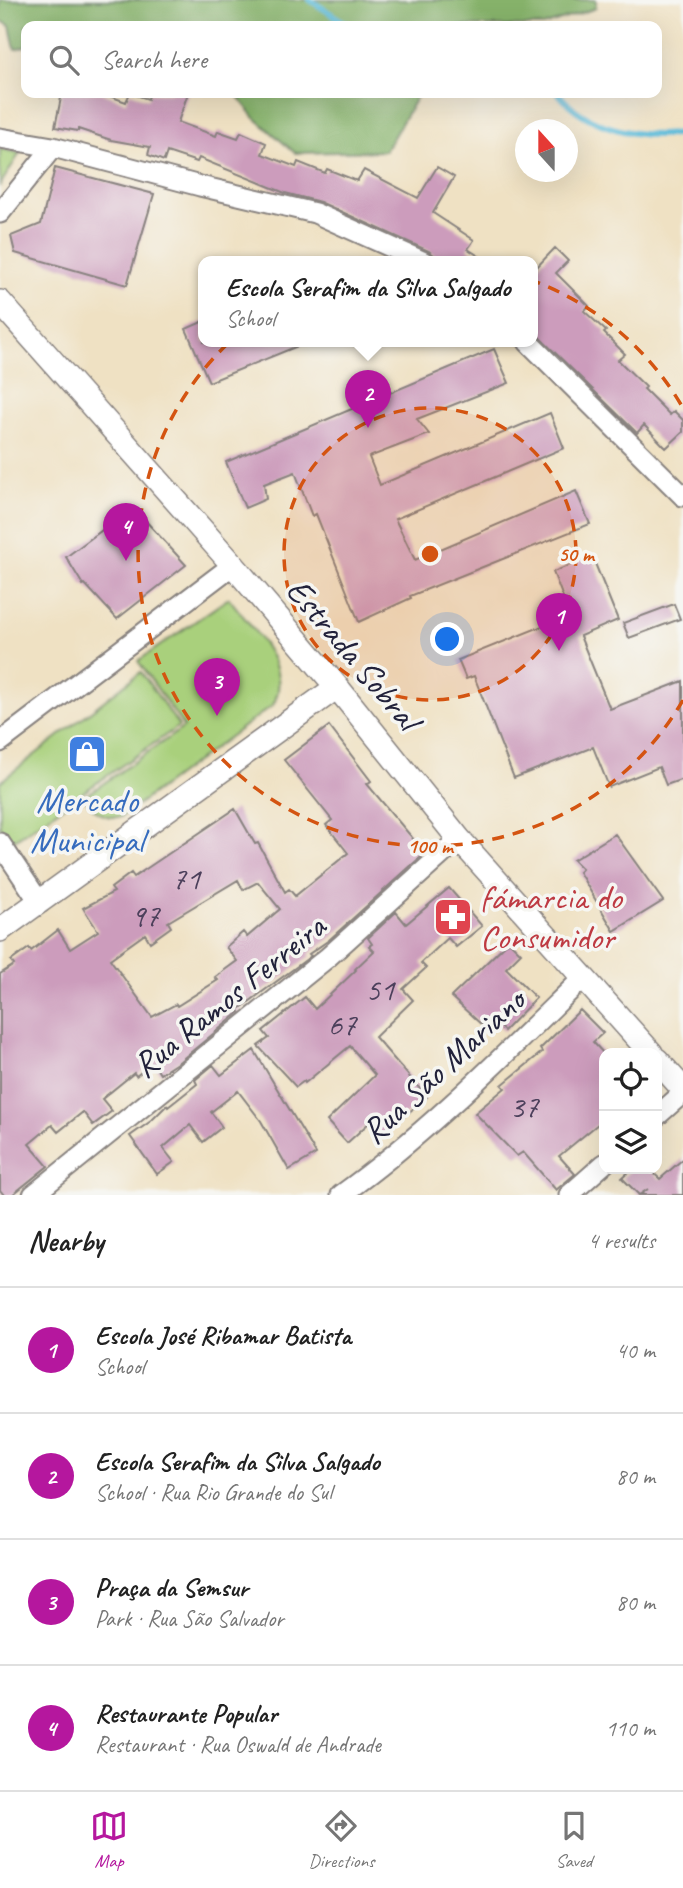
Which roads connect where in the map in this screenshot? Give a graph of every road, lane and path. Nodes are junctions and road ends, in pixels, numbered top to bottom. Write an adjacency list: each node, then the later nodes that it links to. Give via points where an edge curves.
1 (0, 138): 2 (street)
2 (53, 147): 3 (street); 4 (street, via 315,213)
3 (0, 213)
4 (411, 256)
5 (0, 302): 8 (street, Estrada Sobral)
6 (533, 347): 7 (street)
7 (683, 496)
8 (233, 565): 9 (street, Estrada Sobral); 10 (street)
9 (337, 687): 11 (street, Estrada Sobral); 13 (street)
10 (0, 742)
11 (459, 839): 15 (street, Estrada Sobral); 21 (street, Rua Ramos Ferreira, via 327,958)
12 (0, 843): 13 (street)
13 (40, 903): 14 (street)
14 (0, 930)
15 (583, 978): 16 (street, Estrada Sobral); 22 (street, Rua São Mariano, via 396,1152)
16 (646, 1048)
17 (662, 1066): 18 (street)
18 (683, 1091): 19 (street)
19 (662, 1111)
20 (599, 1168): 23 (street)
21 (33, 1195)
22 (341, 1195)
23 (569, 1195)

